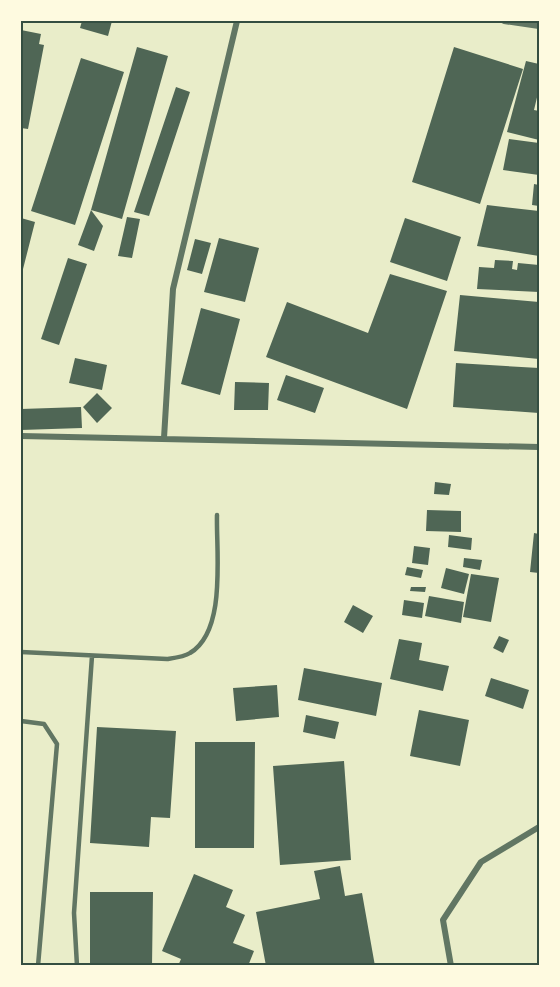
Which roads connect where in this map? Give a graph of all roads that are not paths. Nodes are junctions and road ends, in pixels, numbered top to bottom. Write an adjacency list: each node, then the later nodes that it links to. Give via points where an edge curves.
1 (237, 21): 5 (street, via 173,289)
2 (504, 21): 3 (street)
3 (539, 26)
4 (21, 436): 5 (street)
5 (164, 438): 6 (street)
6 (539, 447)
7 (217, 515): 9 (lane, via 216,609 199,645 189,654 167,659)
8 (21, 652): 9 (lane)
9 (92, 656): 13 (lane, via 74,913)
10 (21, 721): 12 (lane, via 44,724 57,744)
11 (539, 827): 14 (street, via 481,862 443,920)
12 (38, 966)
13 (77, 966)
14 (451, 966)

